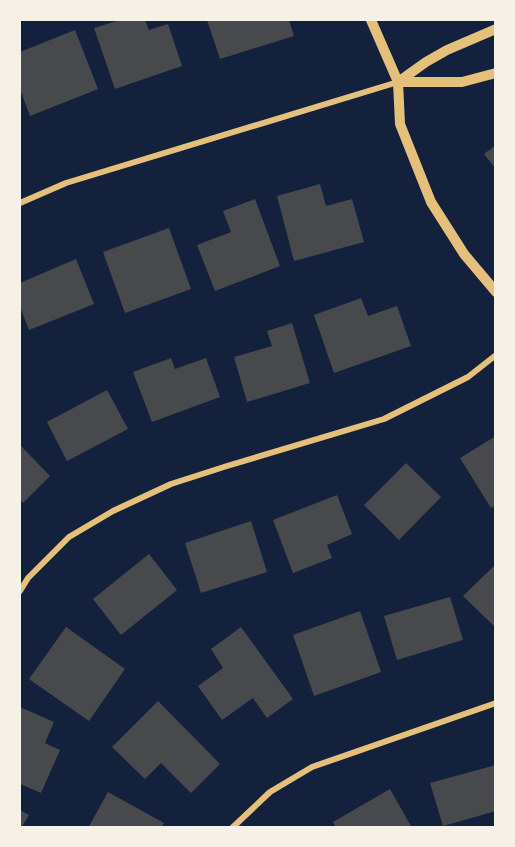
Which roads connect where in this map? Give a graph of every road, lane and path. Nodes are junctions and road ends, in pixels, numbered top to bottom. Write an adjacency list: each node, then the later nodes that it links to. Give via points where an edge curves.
1 (371, 20): 4 (street)
2 (495, 29): 4 (street, via 447,50)
3 (495, 73): 4 (street, via 462,82)
4 (398, 82): 5 (street, via 66,183); 6 (street, via 400,124 431,202 464,254)
5 (20, 203)
6 (495, 292)
7 (495, 355): 8 (street, via 468,377 384,420 171,484 113,511 69,537)
8 (20, 591)
9 (495, 703): 10 (street, via 312,767 270,792)
10 (232, 828)

